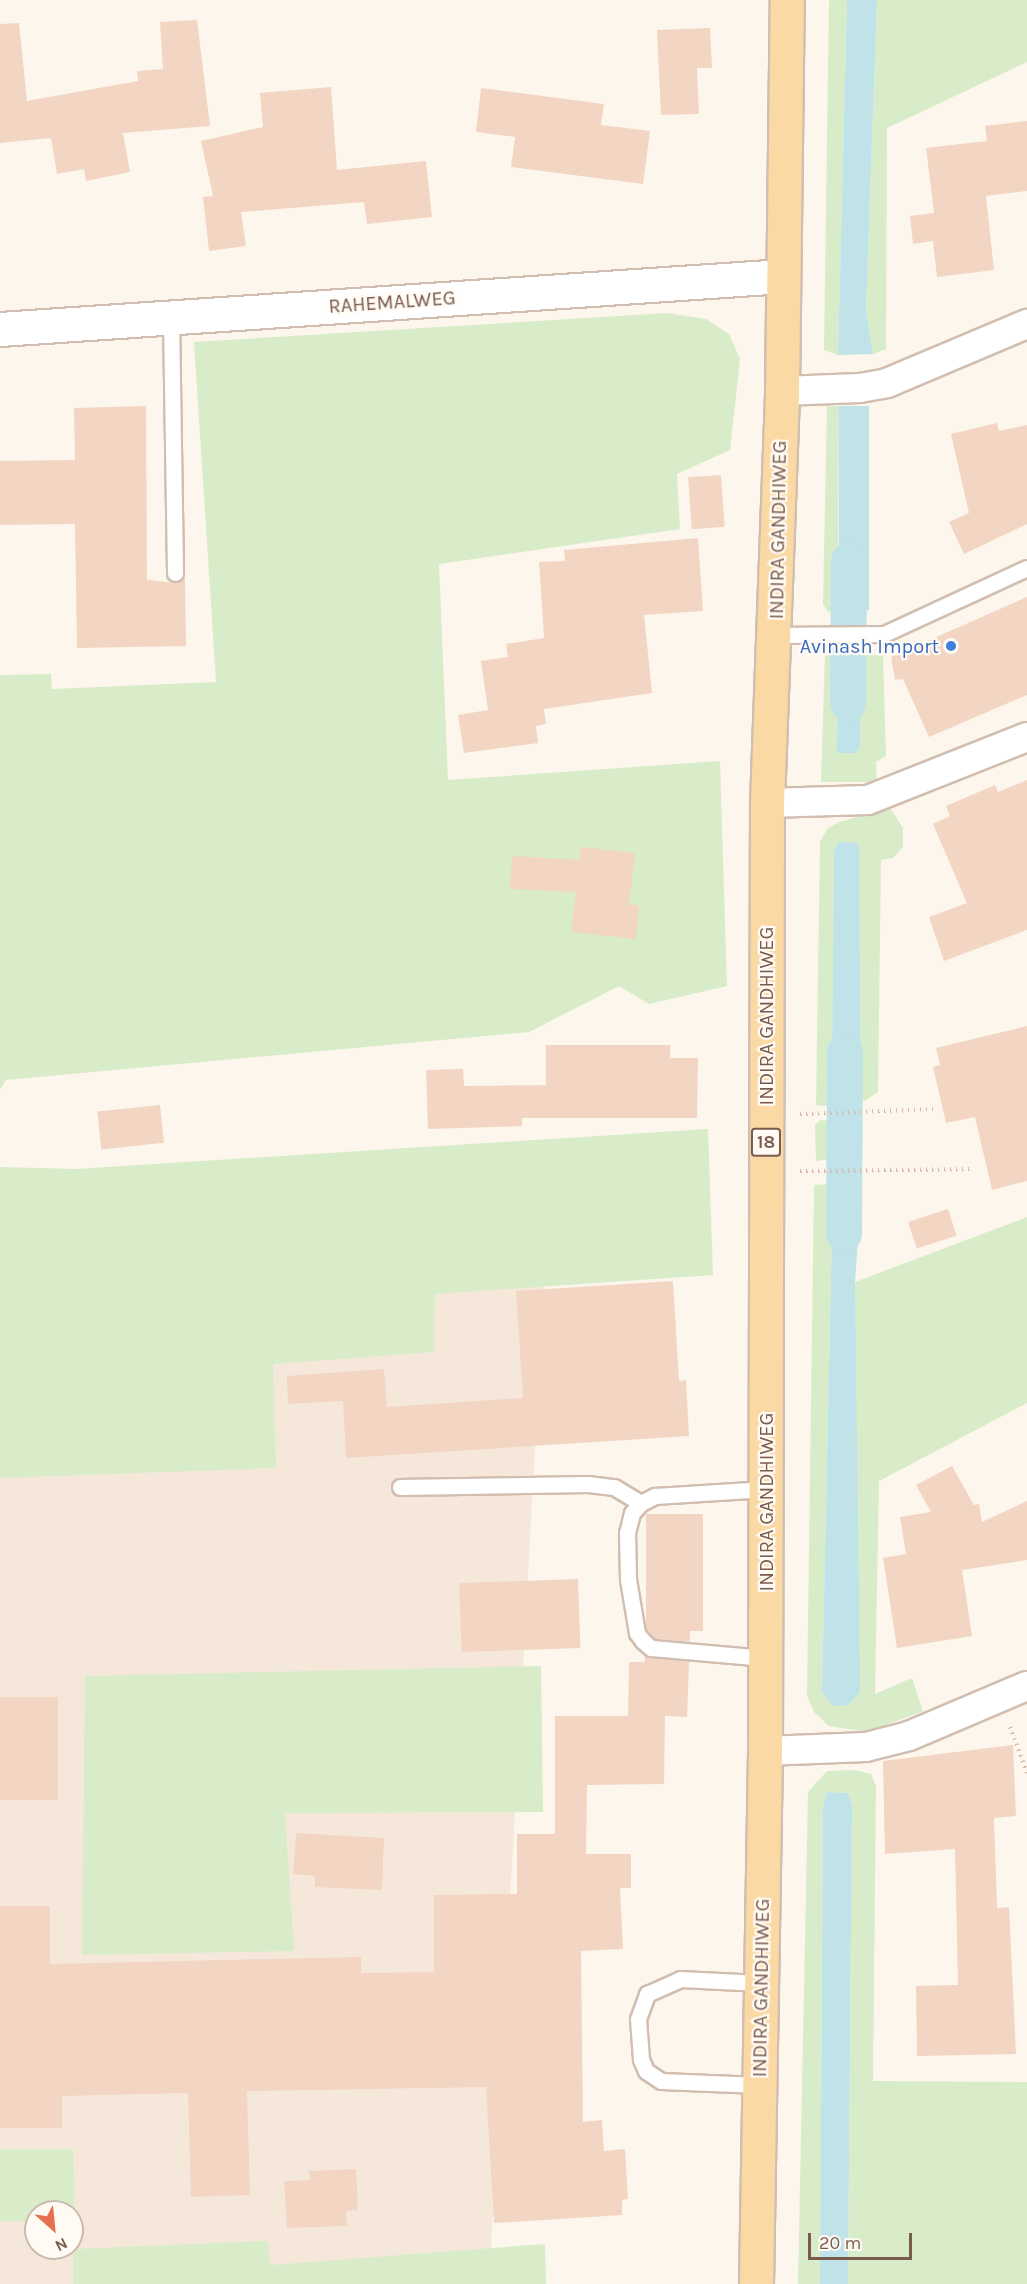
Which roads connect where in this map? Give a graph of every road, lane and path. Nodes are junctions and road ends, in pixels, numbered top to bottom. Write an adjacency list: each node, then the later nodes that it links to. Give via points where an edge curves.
1 (787, 0): 2 (main road, INDIRA GANDHIWEG / 18)
2 (783, 276): 3 (street, RAHEMALWEG); 6 (main road, INDIRA GANDHIWEG / 18)
3 (171, 317): 5 (street, RAHEMALWEG); 8 (lane)
4 (1027, 324): 6 (street, via 886,383 861,388)
5 (0, 329)
6 (782, 391): 9 (main road, INDIRA GANDHIWEG / 18)
7 (1027, 568): 9 (lane, via 884,634)
8 (175, 573)
9 (775, 635): 11 (main road, INDIRA GANDHIWEG / 18)
10 (1027, 737): 11 (street, via 868,800)
11 (766, 803): 13 (main road, INDIRA GANDHIWEG / 18)
12 (933, 1109): 13 (path)
13 (766, 1115): 15 (main road, INDIRA GANDHIWEG / 18)
14 (970, 1169): 15 (path)
15 (766, 1172): 17 (main road, INDIRA GANDHIWEG / 18)
16 (400, 1487): 18 (lane, via 588,1484 614,1487)
17 (766, 1489): 18 (lane, via 655,1496); 19 (main road, INDIRA GANDHIWEG / 18)
18 (641, 1503): 19 (lane, via 632,1513 627,1533 627,1568 637,1633 643,1641 651,1648)
19 (765, 1658): 22 (main road, INDIRA GANDHIWEG / 18)
20 (1027, 1686): 21 (street)
21 (998, 1699): 22 (street, via 909,1736 866,1747); 23 (path)
22 (765, 1751): 24 (main road, INDIRA GANDHIWEG / 18)
23 (1027, 1773)
24 (761, 1983): 25 (main road, INDIRA GANDHIWEG / 18); 25 (lane, via 680,1979 647,1994 638,2019 641,2059 646,2071 661,2081)
25 (759, 2085): 26 (main road, INDIRA GANDHIWEG / 18)
26 (756, 2284)

